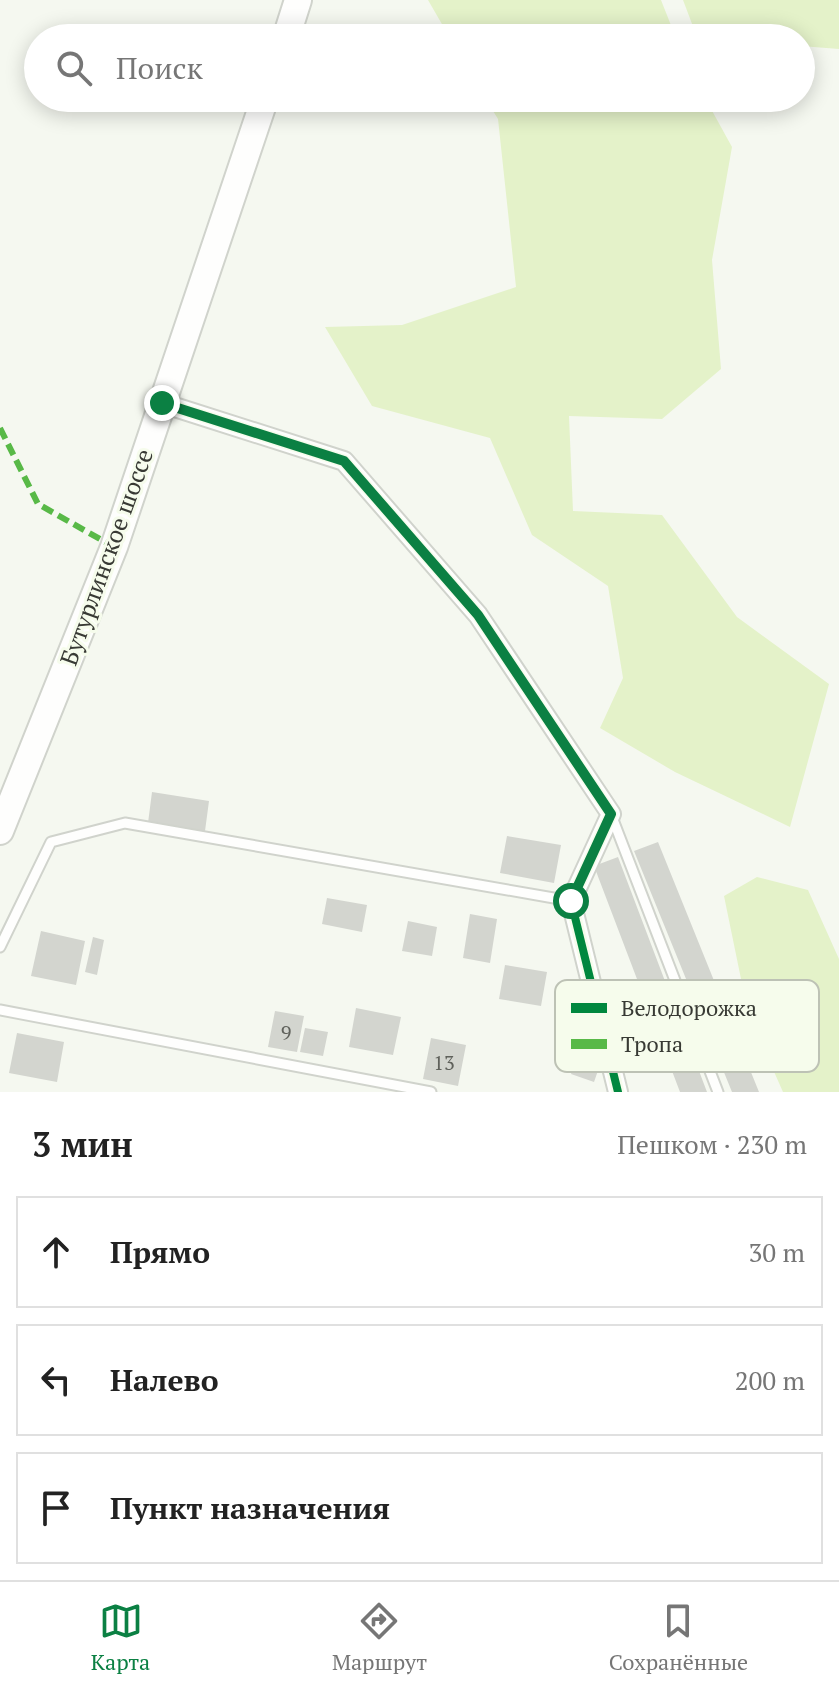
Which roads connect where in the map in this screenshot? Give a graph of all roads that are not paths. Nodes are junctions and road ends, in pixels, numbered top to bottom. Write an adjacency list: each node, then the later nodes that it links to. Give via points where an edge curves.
1 (298, 0): 2 (main road)
2 (290, 24)
3 (260, 112): 4 (main road, Бутурлинское шоссе)
4 (162, 403): 5 (street, via 344,461 478,615); 6 (main road, Бутурлинское шоссе, via 114,547)
5 (611, 814): 7 (street); 10 (lane)
6 (0, 831)
7 (571, 901): 8 (lane, via 125,823 51,842); 9 (street)
8 (0, 947)
9 (590, 980)
10 (675, 980)
11 (0, 1010): 14 (lane)
12 (613, 1072): 15 (street)
13 (710, 1072): 16 (lane)
14 (431, 1092)
15 (618, 1092)
16 (718, 1092)

